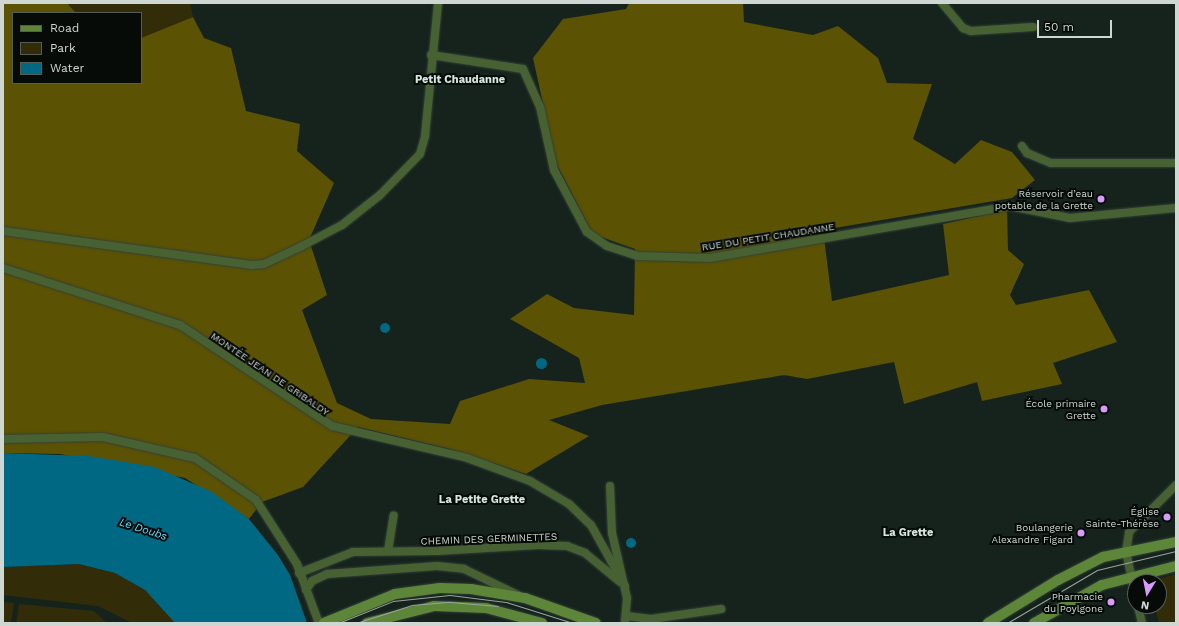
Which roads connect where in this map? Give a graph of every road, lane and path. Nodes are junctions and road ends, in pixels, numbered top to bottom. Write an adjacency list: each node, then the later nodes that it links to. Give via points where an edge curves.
1 (438, 3): 4 (street)
2 (942, 3): 3 (street, via 964,28 971,31)
3 (1033, 27)
4 (431, 55): 7 (street, RUE DU PETIT CHAUDANNE, via 523,69 540,107 554,170 587,232 607,246 637,256 710,258 1010,206 1070,218); 8 (street, via 425,136 420,154 380,195 342,225 264,264 252,265)
5 (1022, 146): 6 (street, via 1027,153 1050,162)
6 (1176, 163)
7 (1176, 208)
8 (3, 231)
9 (3, 268): 22 (street, MONTÉE JEAN DE GRIBALDY, via 180,325 332,426 467,458 530,481 569,504 591,525)
10 (3, 439): 18 (street, via 103,438 195,458 256,500)
11 (1176, 485): 16 (street, via 1135,522 1126,539)
12 (610, 486): 22 (street, via 612,532)
13 (394, 514): 15 (street)
14 (1176, 542): 16 (main road)
15 (388, 551): 18 (street, CHEMIN DES GERMINETTES, via 353,552); 22 (street, CHEMIN DES GERMINETTES, via 567,546 599,562)
16 (1126, 552): 19 (street); 32 (main road, via 1080,568)
17 (1176, 566): 20 (main road)
18 (299, 573): 23 (street)
19 (1131, 574)
20 (1140, 574)
21 (1127, 577): 33 (main road, via 1086,592)
22 (625, 586): 26 (street)
23 (306, 590): 24 (street, via 312,581 328,574 437,566 464,569); 27 (street)
24 (525, 598): 28 (main road, via 471,589 440,588 374,601); 31 (main road)
25 (721, 609): 26 (street, via 652,619)
26 (626, 619)
27 (319, 623)
28 (324, 623)
29 (367, 623): 30 (main road, via 434,606 463,606)
30 (542, 623)
31 (596, 623)
32 (988, 623)
33 (1034, 623)

